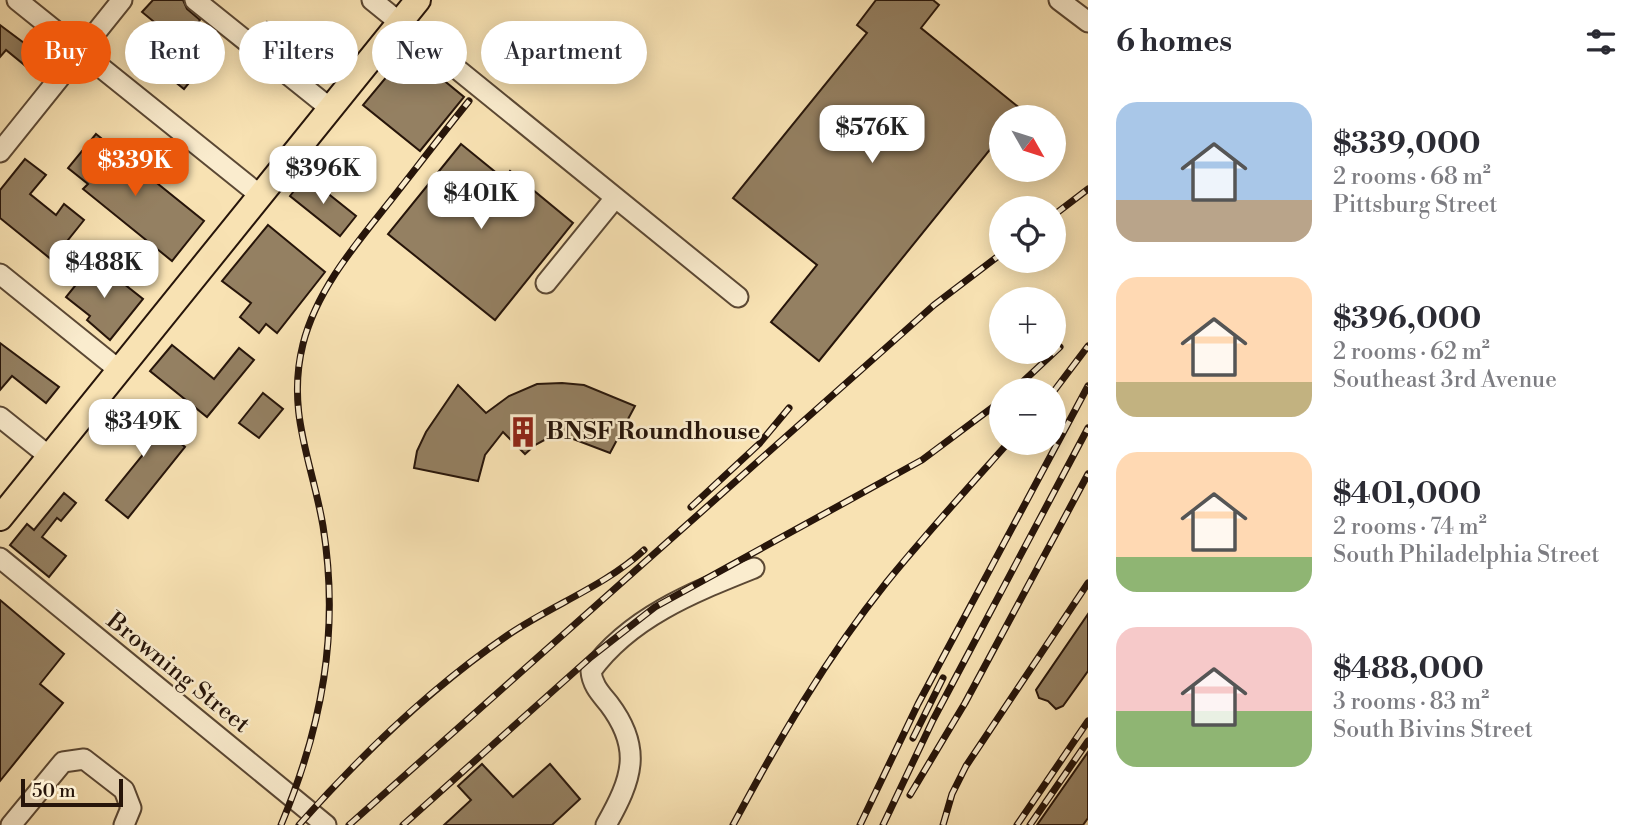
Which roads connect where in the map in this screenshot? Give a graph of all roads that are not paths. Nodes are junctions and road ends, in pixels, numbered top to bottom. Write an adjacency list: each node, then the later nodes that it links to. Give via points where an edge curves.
1 (17, 0): 7 (street)
2 (122, 0): 8 (street)
3 (195, 0): 16 (street)
4 (372, 0): 9 (street)
5 (418, 0): 10 (main road)
6 (1059, 0): 11 (street)
7 (43, 21)
8 (105, 21)
9 (398, 21)
10 (402, 21)
11 (1088, 22)
12 (372, 58): 16 (main road)
13 (111, 76): 18 (street)
14 (467, 78): 19 (street)
15 (52, 84): 17 (street)
16 (331, 110): 18 (main road)
17 (4, 139)
18 (261, 196): 23 (main road)
19 (615, 198): 21 (street); 22 (street)
20 (0, 274): 23 (street)
21 (546, 283)
22 (738, 297)
23 (119, 370): 25 (main road)
24 (0, 417): 25 (street)
25 (50, 457): 26 (main road)
26 (0, 518)
27 (0, 558): 31 (street, Browning Street)
28 (754, 568): 32 (street, via 660,609 591,671 592,681 619,717 632,749 624,794)
29 (11, 825): 30 (street, via 63,762 85,759 124,790 131,808)
30 (124, 825)
31 (326, 825)
32 (606, 825)

